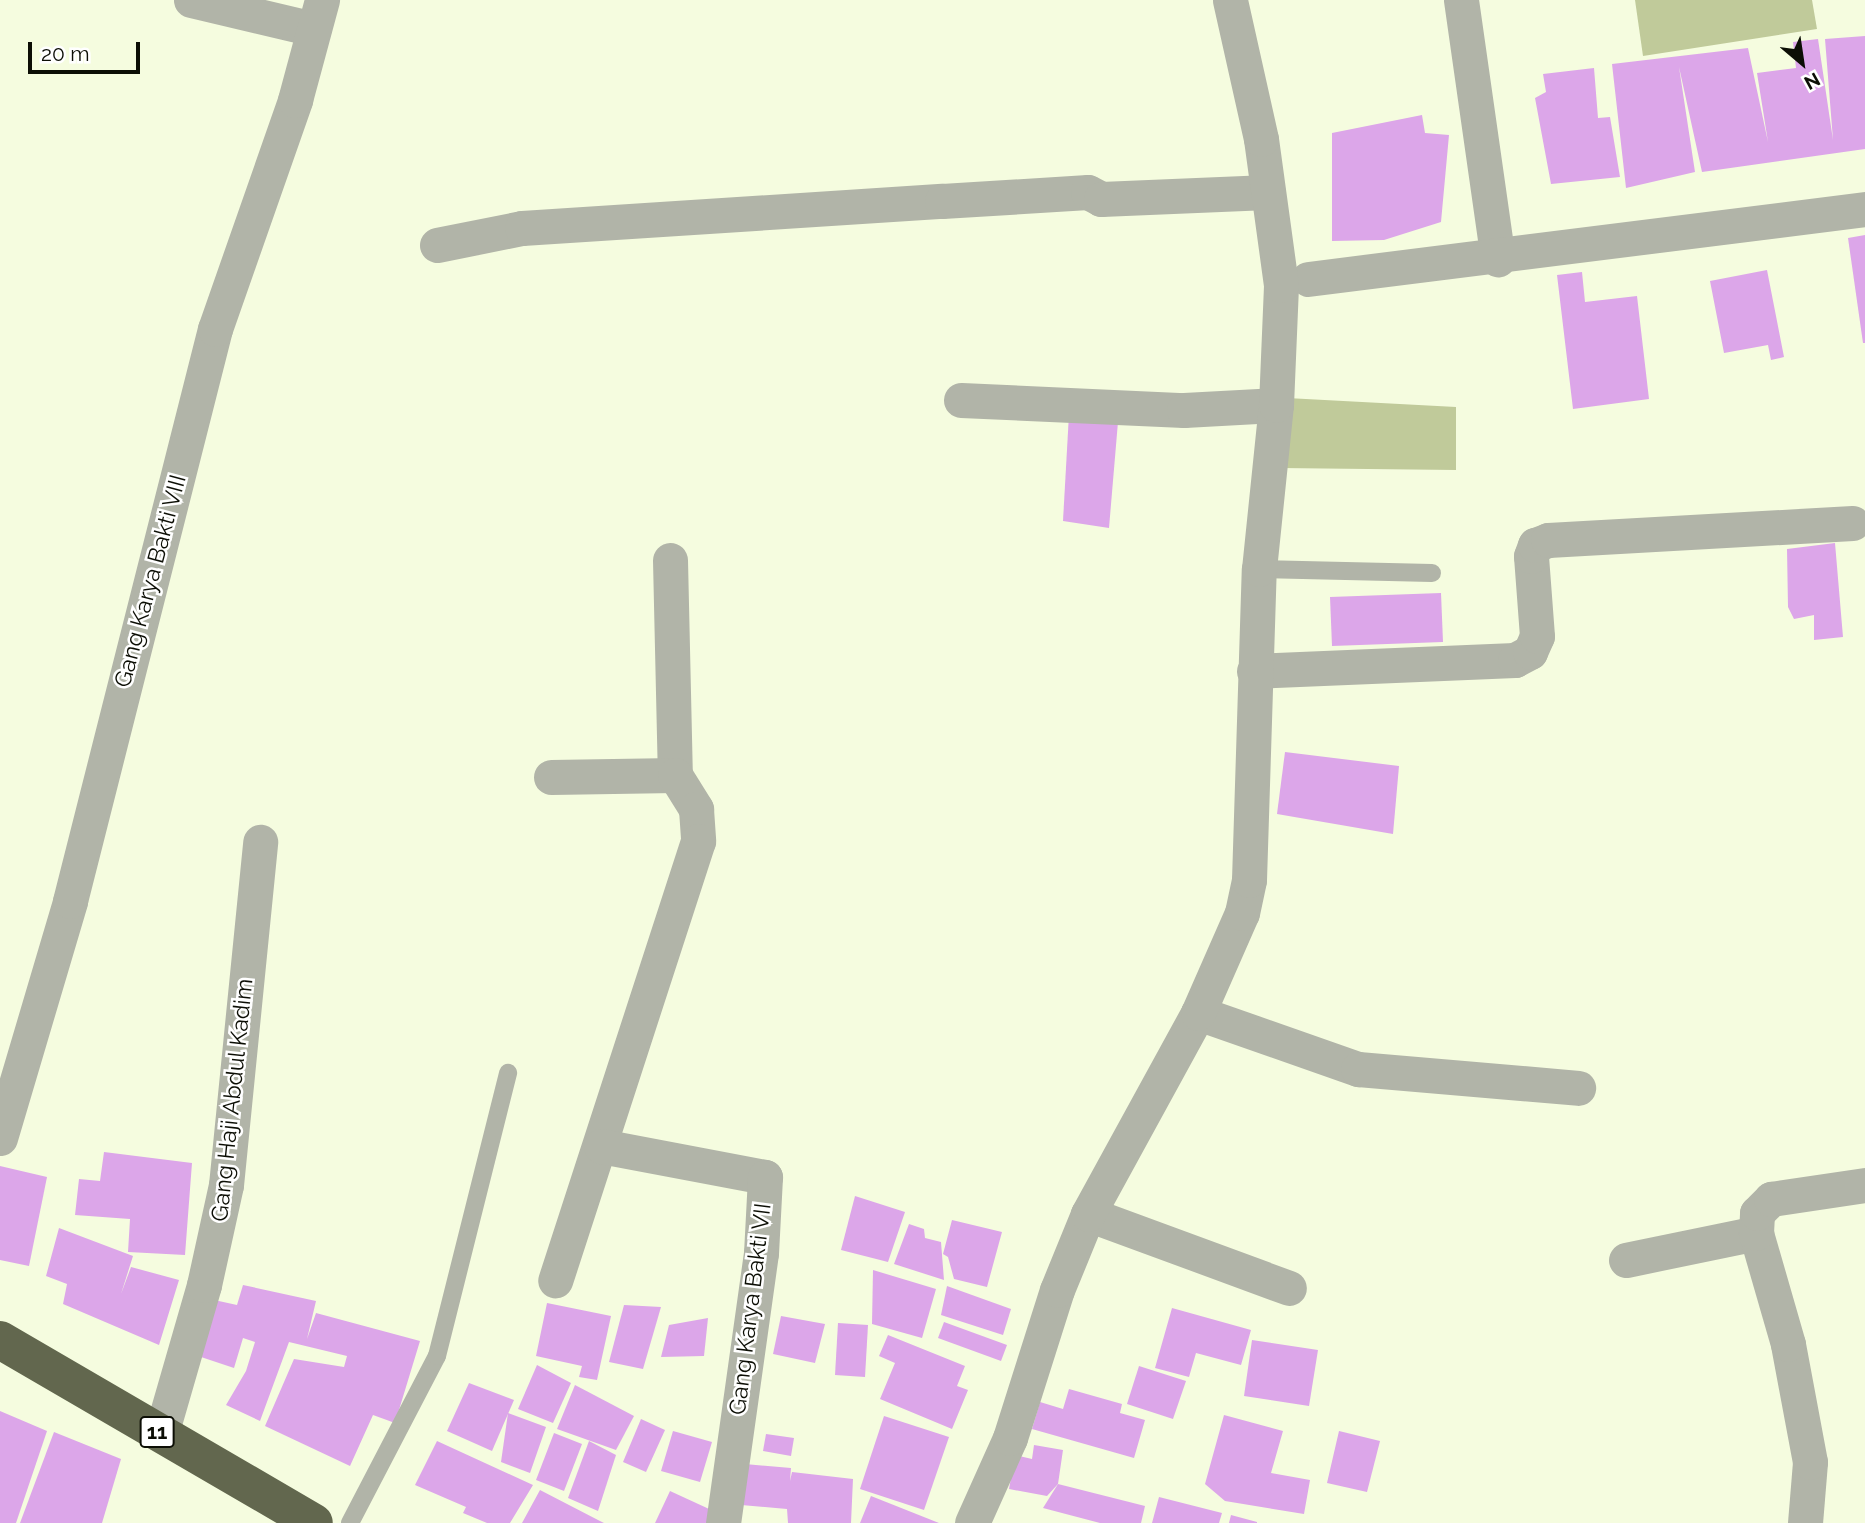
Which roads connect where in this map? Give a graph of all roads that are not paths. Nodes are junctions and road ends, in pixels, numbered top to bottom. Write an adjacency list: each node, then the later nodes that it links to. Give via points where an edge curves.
1 (191, 0): 4 (street)
2 (1230, 0): 5 (street)
3 (1461, 0): 8 (street)
4 (318, 15): 23 (street, Gang Karya Bakti VIII, via 295,100 215,329 69,901)
5 (1268, 192): 7 (street, via 1101,199 1088,192 942,201 522,228); 11 (street, via 1281,285)
6 (1865, 209): 8 (street)
7 (436, 245)
8 (1498, 259): 9 (street)
9 (1308, 279)
10 (961, 400): 11 (street, via 1184,410)
11 (1276, 405): 14 (street)
12 (1853, 523): 16 (street, via 1548,540 1535,545 1531,556 1536,636 1530,652 1515,660)
13 (670, 560): 17 (street)
14 (1259, 569): 15 (lane); 16 (street)
15 (1432, 573)
16 (1254, 671): 20 (street, via 1249,880 1242,913)
17 (675, 775): 18 (street); 24 (street, via 696,809 698,841)
18 (551, 776)
19 (260, 842): 32 (street, Gang Haji Abdul Kadim, via 226,1185 204,1285)
20 (1198, 1013): 22 (street, via 1357,1069); 26 (street)
21 (508, 1073): 35 (lane, via 437,1356)
22 (1578, 1088)
23 (0, 1138)
24 (601, 1146): 29 (street); 36 (street, Gang Karya Bakti VII, via 765,1177 761,1253)
25 (1865, 1185): 27 (street, via 1771,1199 1756,1213)
26 (1088, 1214): 30 (street); 37 (street, via 1057,1290 1010,1438)
27 (1756, 1233): 28 (street); 38 (street, via 1788,1344 1810,1462)
28 (1626, 1260)
29 (555, 1280)
30 (1289, 1288)
31 (0, 1340): 32 (highway, 11)
32 (161, 1434): 33 (highway, 11)
33 (276, 1513): 34 (highway, 11)
34 (314, 1523)
35 (350, 1523)
36 (723, 1523)
37 (972, 1523)
38 (1805, 1523)

